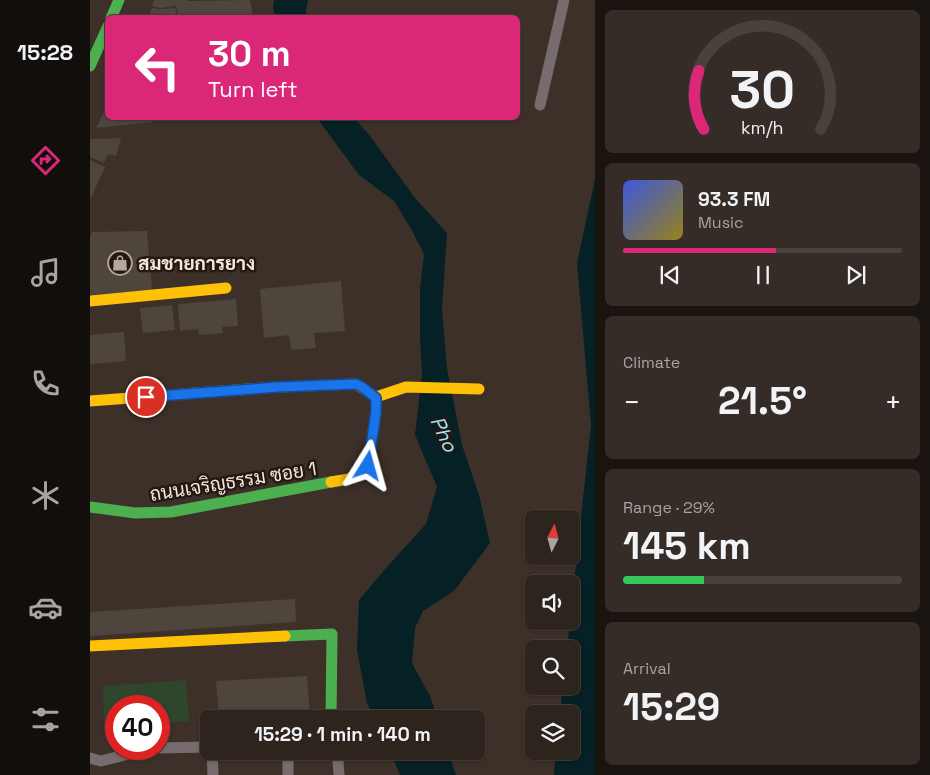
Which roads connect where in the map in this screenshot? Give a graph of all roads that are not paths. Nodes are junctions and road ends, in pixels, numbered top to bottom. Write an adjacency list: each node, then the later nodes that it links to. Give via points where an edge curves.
1 (119, 0): 3 (street)
2 (564, 0): 6 (street)
3 (112, 15)
4 (105, 33): 5 (street)
5 (90, 66)
6 (540, 105)
7 (226, 288): 8 (street)
8 (90, 301)
9 (479, 389): 10 (street, via 406,387)
10 (376, 398): 11 (street, via 356,384); 12 (street, ถนนเจริญธรรม ซอย 1, via 368,466 349,479 171,512 136,513)
11 (90, 401)
12 (90, 508)
13 (90, 646): 14 (street, via 332,634)
14 (331, 710)
15 (200, 747): 16 (street)
16 (170, 748)
17 (90, 758): 18 (street)
18 (105, 760)
19 (212, 760): 22 (street)
20 (288, 760): 23 (street)
21 (337, 760): 24 (street)
22 (213, 775)
23 (288, 775)
24 (339, 775)

